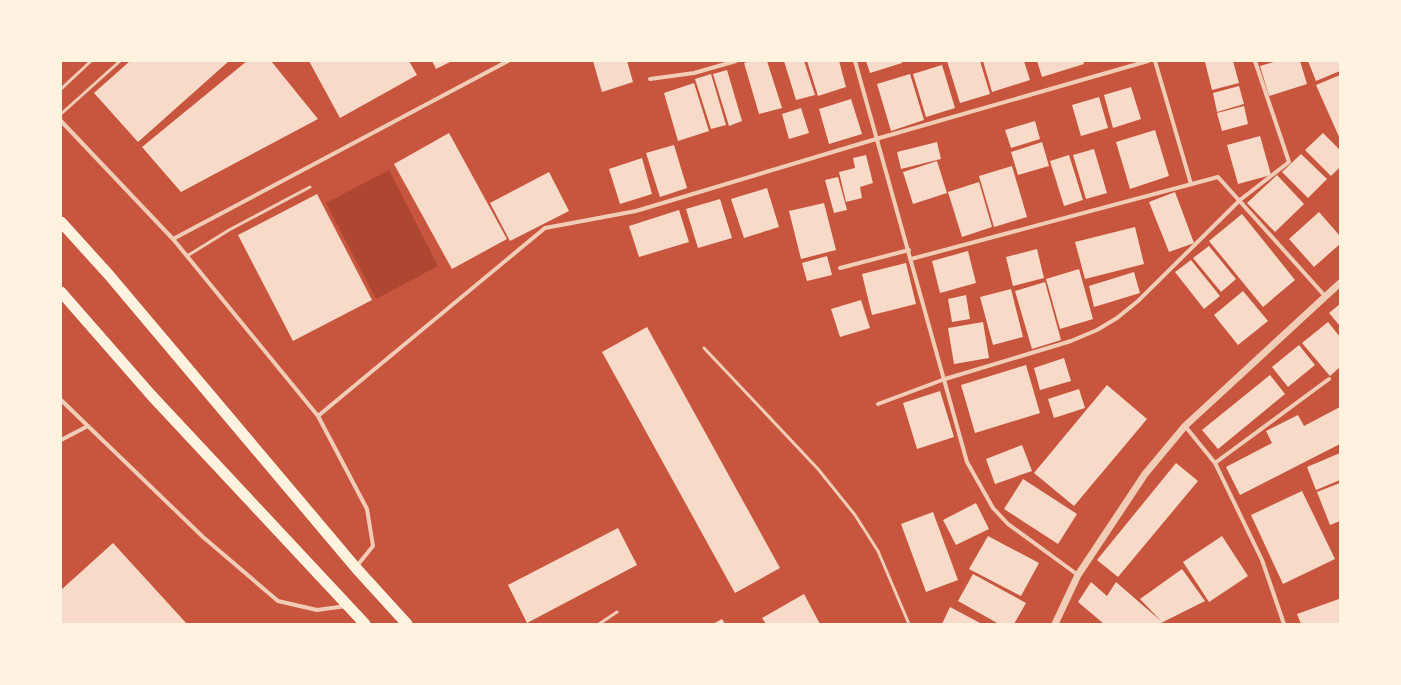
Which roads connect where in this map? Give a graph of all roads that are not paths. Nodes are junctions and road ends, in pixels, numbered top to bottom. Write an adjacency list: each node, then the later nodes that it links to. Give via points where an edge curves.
1 (91, 61): 10 (lane)
2 (120, 61): 11 (lane)
3 (508, 61): 18 (street)
4 (736, 61): 9 (street, via 694,73)
5 (855, 61): 13 (street)
6 (1148, 61): 13 (street)
7 (1155, 61): 14 (street)
8 (1255, 61): 16 (street, via 1289,162)
9 (650, 79)
10 (61, 89)
11 (61, 114)
12 (61, 121): 18 (street)
13 (876, 139): 19 (street); 31 (street, via 636,211 545,228)
14 (1191, 184): 16 (street, via 1218,177); 21 (street)
15 (310, 187): 20 (lane, via 229,230)
16 (1240, 200): 25 (street); 27 (street, via 1138,301 1117,318 1071,341)
17 (61, 222): 36 (highway)
18 (173, 239): 20 (street)
19 (909, 250): 21 (street); 22 (street)
20 (187, 256): 31 (street)
21 (911, 259): 27 (street)
22 (840, 268)
23 (1340, 283): 25 (street)
24 (61, 292): 38 (highway, via 152,396)
25 (1325, 296): 33 (street)
26 (704, 348): 43 (lane, via 818,469 855,515 878,551)
27 (945, 379): 30 (street); 37 (street, via 967,462 993,508 1008,524)
28 (1329, 379): 35 (street)
29 (61, 400): 32 (street)
30 (878, 404)
31 (318, 416): 36 (street, via 367,509 373,546)
32 (88, 426): 34 (street); 38 (street, via 203,537 278,601 317,610)
33 (1185, 426): 35 (street); 37 (street, via 1145,474)
34 (61, 440)
35 (1215, 463): 45 (street, via 1262,560)
36 (356, 568): 41 (highway)
37 (1078, 575): 44 (street)
38 (348, 606): 40 (highway)
39 (617, 612): 42 (lane)
40 (365, 624)
41 (408, 624)
42 (599, 624)
43 (909, 624)
44 (1055, 624)
45 (1284, 624)

